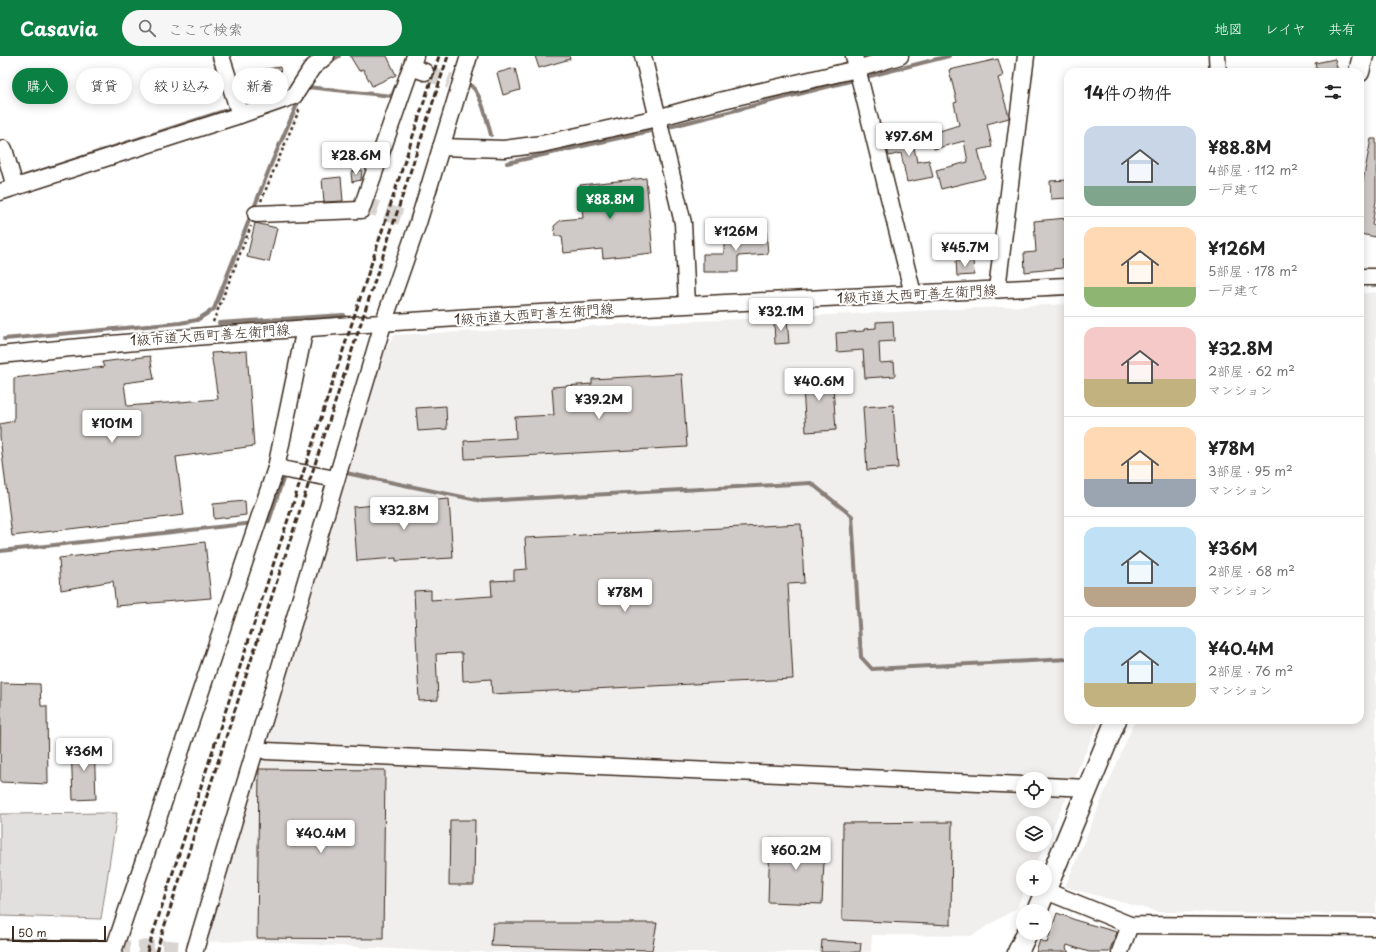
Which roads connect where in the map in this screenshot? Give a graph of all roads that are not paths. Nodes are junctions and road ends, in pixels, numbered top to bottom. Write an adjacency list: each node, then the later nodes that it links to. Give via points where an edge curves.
1 (220, 56): 13 (street)
2 (326, 56): 13 (street, via 312,68 294,96)
3 (469, 56): 15 (street, via 455,82)
4 (643, 56): 14 (street)
5 (900, 56): 9 (street)
6 (1026, 56): 23 (street)
7 (1217, 56): 11 (street)
8 (1363, 56): 12 (main road)
9 (855, 62): 14 (street); 24 (street)
10 (417, 65): 19 (street, via 361,210)
11 (1218, 68)
12 (1360, 68)
13 (240, 115): 17 (street)
14 (657, 118): 15 (street, via 542,144 504,149); 25 (street, via 683,223)
15 (441, 147): 26 (street)
16 (4, 149): 17 (street)
17 (15, 187): 18 (street)
18 (0, 192)
19 (256, 214)
20 (1364, 277): 21 (street)
21 (1376, 277)
22 (1064, 286): 23 (street, 1級市道大西町善左衛門線)
23 (997, 289): 24 (street, 1級市道大西町善左衛門線)
24 (913, 294): 25 (street, 1級市道大西町善左衛門線)
25 (687, 304): 26 (street, 1級市道大西町善左衛門線)
26 (383, 324): 27 (street, 1級市道大西町善左衛門線); 30 (street)
27 (305, 328): 28 (street, 1級市道大西町善左衛門線, via 135,341); 29 (street)
28 (0, 355)
29 (276, 468): 30 (street); 41 (street, via 114,949)
30 (336, 479): 42 (street)
31 (1114, 724): 35 (main road)
32 (266, 751): 33 (street)
33 (1016, 785)
34 (1052, 786): 35 (street)
35 (1088, 788): 36 (main road)
36 (1052, 876)
37 (1052, 893): 38 (street)
38 (1130, 925): 39 (street); 44 (street)
39 (1376, 927)
40 (1023, 940): 43 (main road)
41 (0, 948)
42 (195, 950)
43 (1018, 952)
44 (1120, 952)

